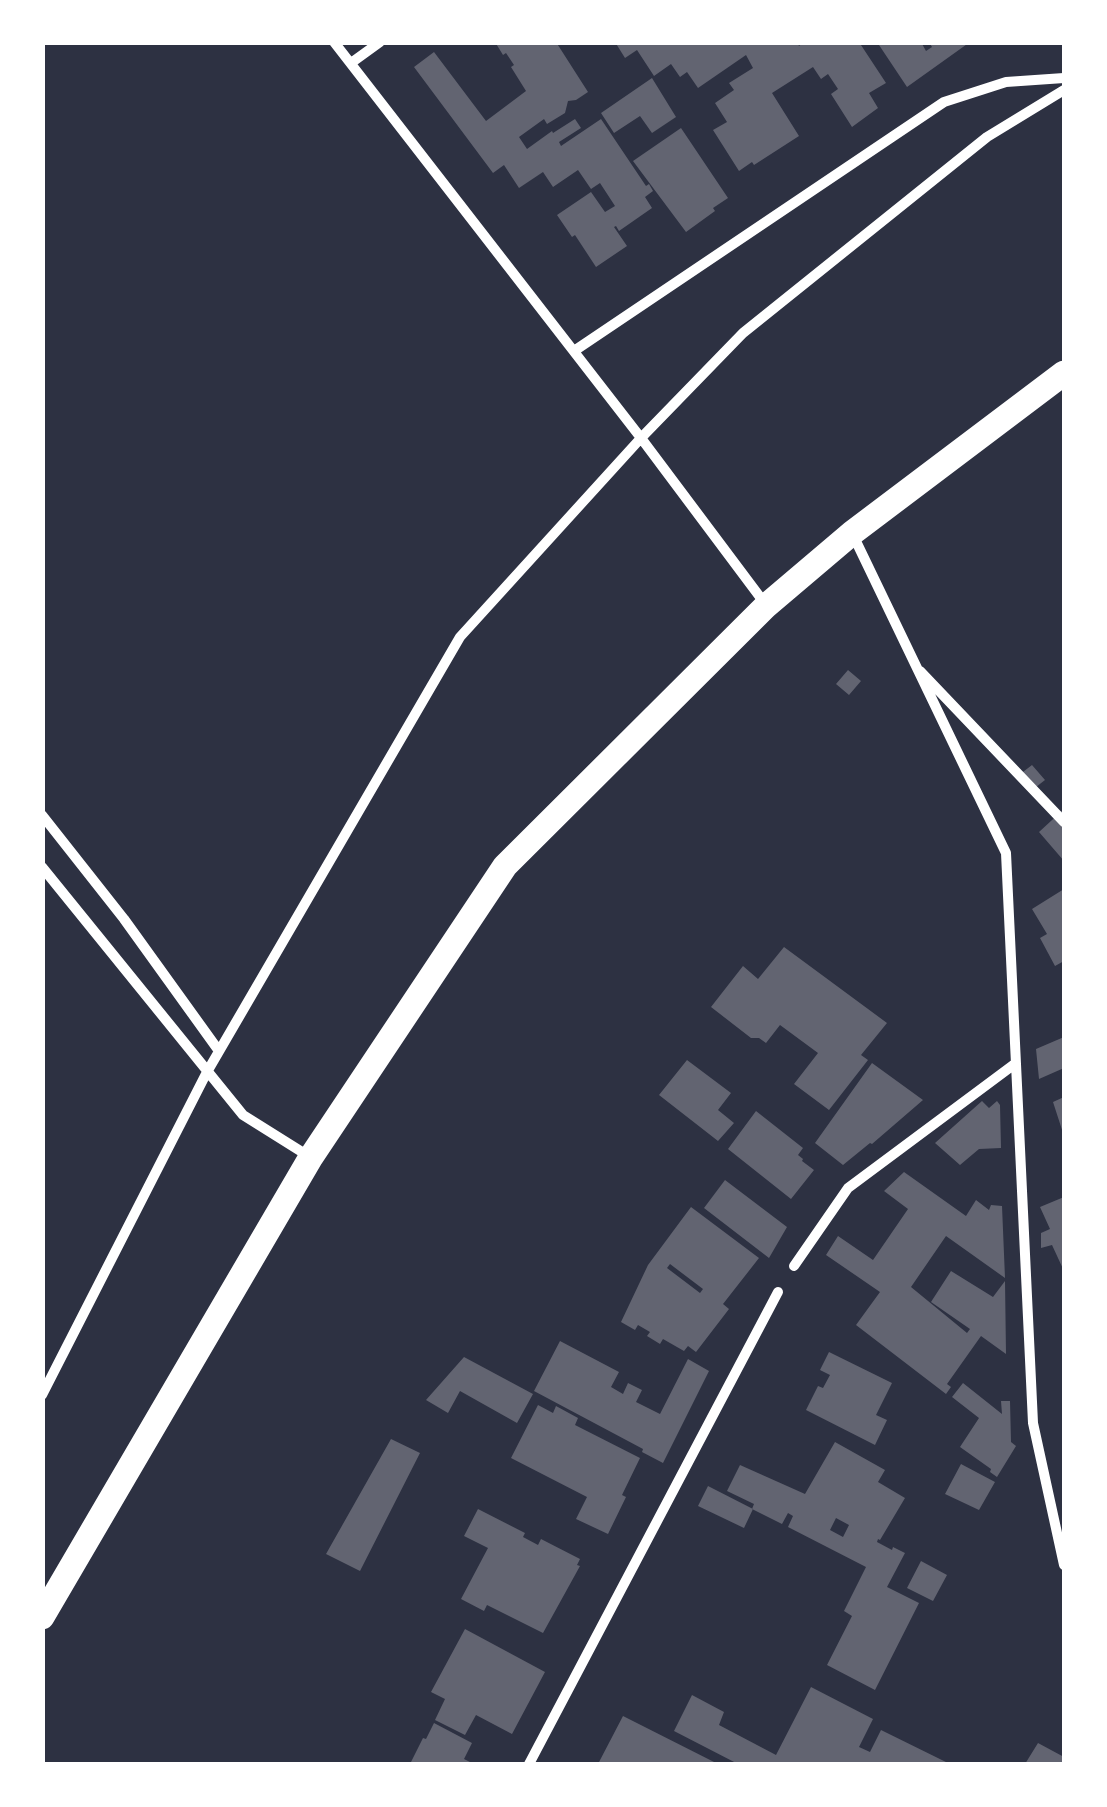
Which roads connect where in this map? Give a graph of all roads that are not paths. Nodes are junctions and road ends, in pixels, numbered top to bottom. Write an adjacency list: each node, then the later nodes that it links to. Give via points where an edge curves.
1 (334, 42): 3 (street)
2 (380, 42): 3 (street)
3 (351, 63): 6 (street)
4 (1064, 78): 6 (street, via 1006,82 944,102)
5 (1064, 90): 8 (street, via 987,137 744,333)
6 (574, 351): 8 (street)
7 (1064, 372): 9 (main road)
8 (641, 438): 10 (street); 15 (street, via 460,637)
9 (852, 533): 10 (main road); 11 (street)
10 (766, 606): 18 (main road, via 506,866)
11 (914, 664): 13 (street); 16 (street, via 1006,852)
12 (42, 814): 15 (street)
13 (1064, 822)
14 (42, 867): 17 (street)
15 (219, 1051): 17 (street)
16 (1016, 1063): 19 (street, via 848,1188); 22 (street, via 1033,1422)
17 (207, 1072): 18 (street, via 243,1114); 21 (street)
18 (311, 1157): 23 (main road)
19 (794, 1266)
20 (778, 1292): 24 (street)
21 (42, 1395)
22 (1064, 1565)
23 (42, 1617)
24 (530, 1764)

